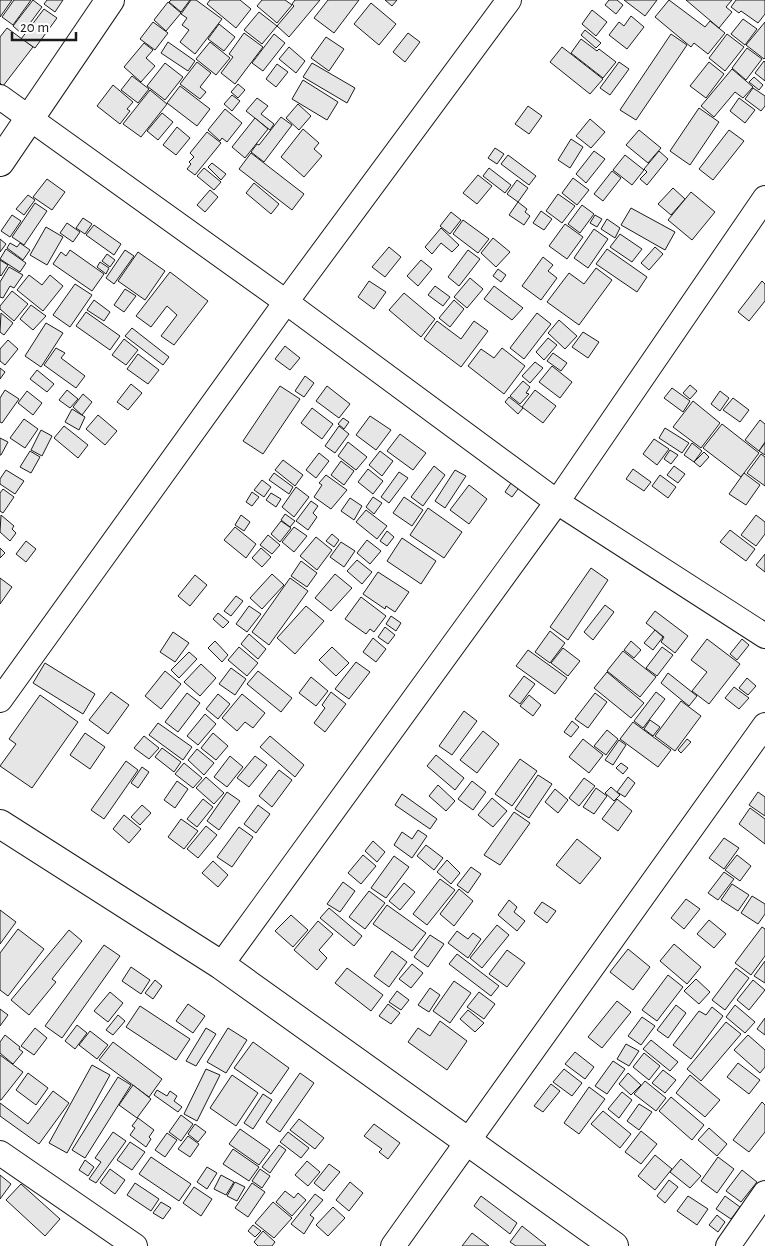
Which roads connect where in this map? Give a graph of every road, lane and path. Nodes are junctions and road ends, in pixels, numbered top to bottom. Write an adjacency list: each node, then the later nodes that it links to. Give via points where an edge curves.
1 (110, 0): 4 (main road)
2 (509, 0): 7 (street)
3 (0, 97): 4 (street)
4 (30, 118): 5 (main road); 7 (street)
5 (0, 162)
6 (765, 198): 8 (street)
7 (286, 302): 8 (street); 10 (street)
8 (557, 502): 9 (street); 13 (street)
9 (765, 636)
10 (0, 700)
11 (765, 725): 14 (street)
12 (0, 824): 13 (main road)
13 (221, 965): 14 (main road)
14 (468, 1141): 18 (street); 19 (main road)
15 (0, 1153): 17 (street)
16 (765, 1193): 20 (street)
17 (136, 1246)
18 (393, 1246)
19 (614, 1246)
20 (728, 1246)

